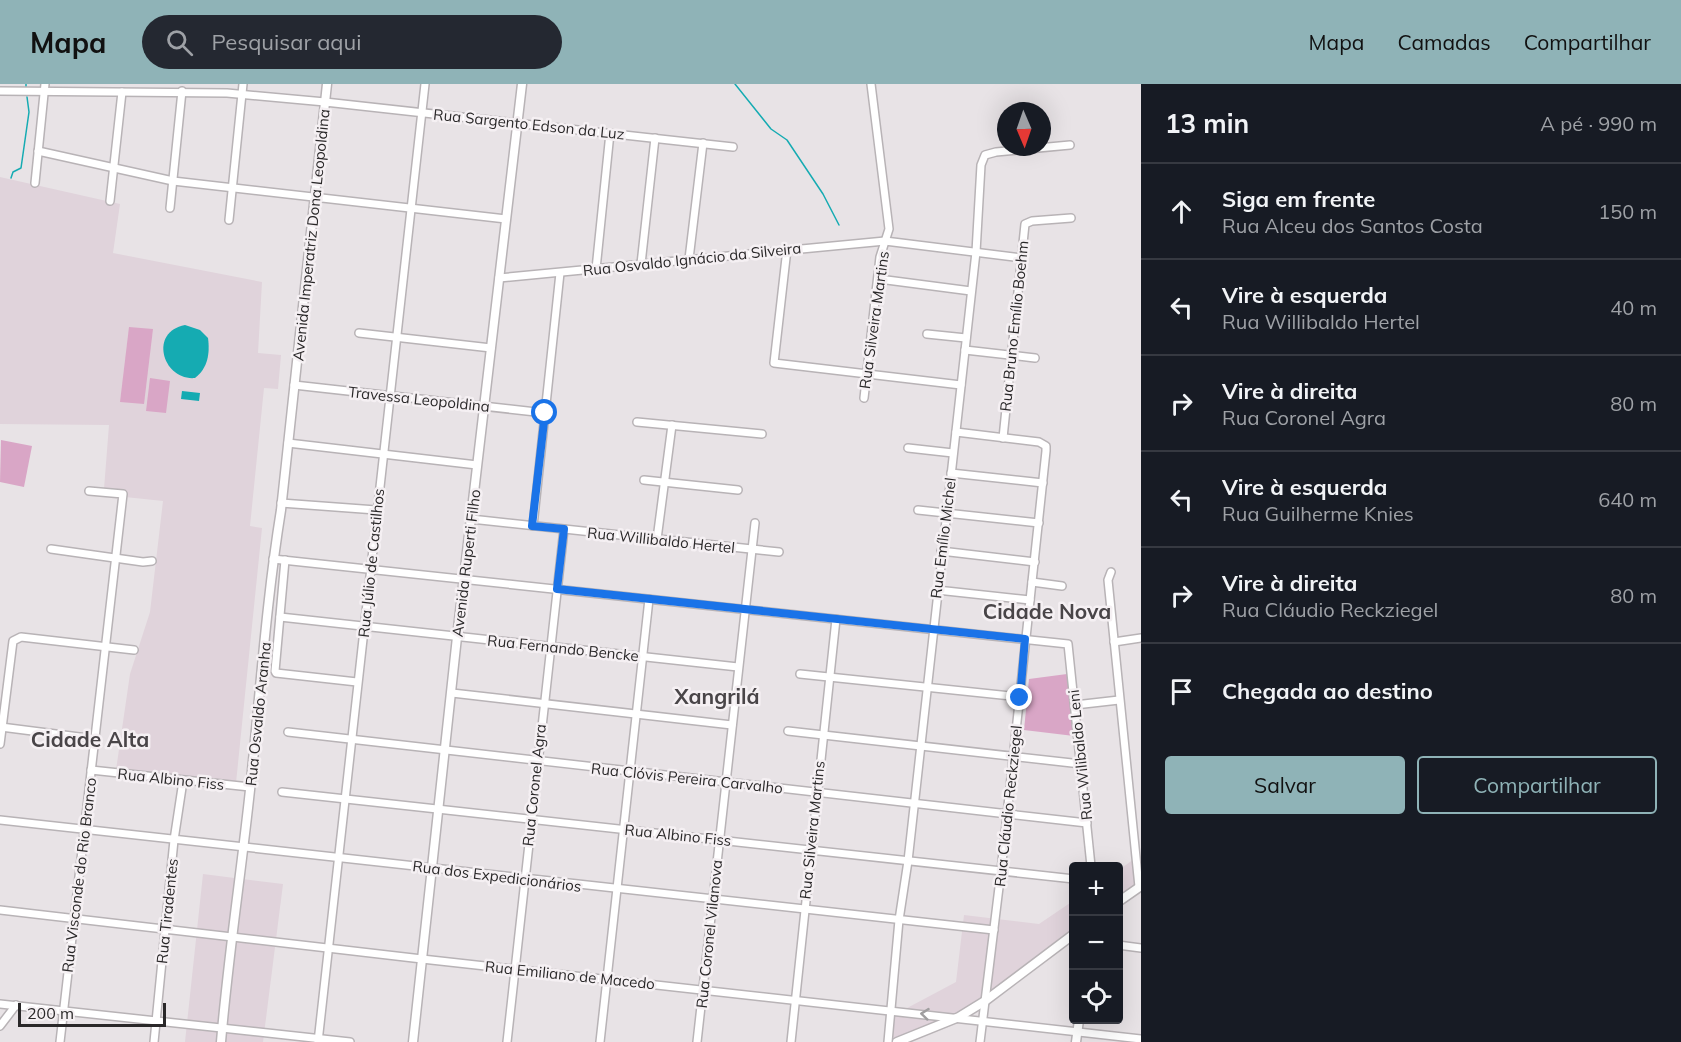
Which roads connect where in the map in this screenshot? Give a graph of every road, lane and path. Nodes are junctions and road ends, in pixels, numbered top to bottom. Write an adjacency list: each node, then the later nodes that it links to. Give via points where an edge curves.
1 (45, 84): 10 (street)
2 (243, 84): 11 (street)
3 (327, 84): 12 (main road, Avenida Imperatriz Dona Leopoldina)
4 (425, 84): 13 (street, Rua Júlio de Castilhos)
5 (522, 84): 14 (main road, Avenida Ruperti Filho)
6 (871, 84): 32 (street, Rua Silveira Martins, via 889,229)
7 (0, 91): 10 (street, Rua Sargento Edson da Luz)
8 (182, 91): 9 (street, Rua Sargento Edson da Luz); 11 (street, Rua Sargento Edson da Luz); 22 (street)
9 (122, 92): 10 (street, Rua Sargento Edson da Luz); 21 (street)
10 (44, 93): 20 (street)
11 (242, 94): 12 (street, Rua Sargento Edson da Luz); 24 (street)
12 (326, 102): 13 (street, Rua Sargento Edson da Luz); 25 (main road, Avenida Imperatriz Dona Leopoldina)
13 (421, 112): 14 (street, Rua Sargento Edson da Luz); 28 (street, Rua Júlio de Castilhos)
14 (518, 123): 15 (street, Rua Sargento Edson da Luz); 30 (main road, Avenida Ruperti Filho)
15 (610, 133): 16 (street, Rua Sargento Edson da Luz); 38 (street)
16 (655, 138): 17 (street, Rua Sargento Edson da Luz); 37 (street)
17 (703, 143): 19 (street, Rua Sargento Edson da Luz); 36 (street)
18 (1070, 144): 34 (street, Rua Emílio Michel, via 985,155 981,165)
19 (733, 147)
20 (38, 151): 21 (street); 23 (street)
21 (113, 169): 22 (street); 26 (street)
22 (173, 181): 24 (street); 27 (street)
23 (35, 183)
24 (232, 188): 25 (street); 31 (street)
25 (314, 197): 28 (street); 52 (main road, Avenida Imperatriz Dona Leopoldina)
26 (110, 201)
27 (170, 208)
28 (410, 208): 30 (street); 45 (street, Rua Júlio de Castilhos)
29 (1071, 218): 35 (street, Rua Bruno Emílio Boehm, via 1025,224)
30 (506, 219): 40 (main road, Avenida Ruperti Filho)
31 (229, 220)
32 (885, 241): 33 (street, Rua Osvaldo Ignácio da Silveira); 34 (street, Rua Osvaldo Ignácio da Silveira); 41 (street, Rua Silveira Martins)
33 (787, 249): 36 (street, Rua Osvaldo Ignácio da Silveira); 51 (street, via 774,363)
34 (976, 252): 35 (street, Rua Osvaldo Ignácio da Silveira); 42 (street, Rua Emílio Michel)
35 (1022, 258): 49 (street, Rua Bruno Emílio Boehm)
36 (689, 259): 37 (street, Rua Osvaldo Ignácio da Silveira)
37 (641, 264): 38 (street, Rua Osvaldo Ignácio da Silveira)
38 (596, 269): 39 (street, Rua Osvaldo Ignácio da Silveira)
39 (560, 273): 40 (street, Rua Osvaldo Ignácio da Silveira); 57 (street)
40 (499, 278): 47 (main road, Avenida Ruperti Filho)
41 (879, 279): 42 (street); 51 (street, Rua Silveira Martins)
42 (971, 291): 46 (street, Rua Emílio Michel)
43 (359, 333): 45 (street)
44 (927, 334): 46 (street)
45 (397, 337): 47 (street); 54 (street, Rua Júlio de Castilhos)
46 (966, 338): 48 (street, Rua Emílio Michel)
47 (491, 348): 56 (main road, Avenida Ruperti Filho)
48 (964, 350): 49 (street); 53 (street, Rua Emílio Michel)
49 (1011, 355): 50 (street); 62 (street, Rua Bruno Emílio Boehm)
50 (1035, 358)
51 (867, 374): 53 (street); 55 (street, Rua Silveira Martins)
52 (294, 385): 54 (street, Travessa Leopoldina); 63 (main road, Rua Osvaldo Aranha)
53 (961, 385): 60 (street, Rua Emílio Michel)
54 (390, 397): 56 (street, Travessa Leopoldina); 66 (street, Rua Júlio de Castilhos)
55 (864, 398)
56 (484, 407): 57 (street, Travessa Leopoldina); 67 (main road, Avenida Ruperti Filho)
57 (545, 413): 81 (street)
58 (637, 422): 59 (street)
59 (672, 425): 61 (street); 70 (street)
60 (956, 432): 62 (street, Rua Cláudio Reckziegel); 65 (street, Rua Emílio Michel)
61 (762, 434)
62 (1002, 438): 71 (street, Rua Cláudio Reckziegel, via 1044,444)
63 (288, 443): 66 (street); 74 (main road, Rua Osvaldo Aranha)
64 (908, 448): 65 (street)
65 (953, 453): 68 (street, Rua Emílio Michel)
66 (383, 455): 67 (street); 75 (street, Rua Júlio de Castilhos)
67 (477, 465): 78 (main road, Avenida Ruperti Filho)
68 (951, 472): 71 (street); 77 (street, Rua Emílio Michel)
69 (644, 480): 70 (street)
70 (664, 482): 72 (street); 83 (street)
71 (1043, 483): 80 (street, Rua Cláudio Reckziegel)
72 (738, 490)
73 (89, 491): 88 (street, Rua Visconde do Rio Branco, via 123,494)
74 (281, 502): 75 (street); 89 (main road, Rua Osvaldo Aranha)
75 (376, 510): 93 (street, Rua Júlio de Castilhos)
76 (918, 510): 77 (street)
77 (945, 513): 80 (street); 86 (street, Rua Emílio Michel)
78 (471, 519): 81 (street, Rua Willibaldo Hertel); 95 (main road, Avenida Ruperti Filho)
79 (755, 523): 85 (street)
80 (1039, 523): 92 (street, Rua Cláudio Reckziegel)
81 (532, 526): 82 (street, Rua Willibaldo Hertel)
82 (564, 529): 83 (street, Rua Willibaldo Hertel); 98 (street, Rua Coronel Agra)
83 (657, 539): 85 (street, Rua Willibaldo Hertel)
84 (51, 549): 88 (street)
85 (752, 549): 87 (street, Rua Willibaldo Hertel); 102 (street)
86 (941, 551): 92 (street); 99 (street, Rua Emílio Michel)
87 (779, 552)
88 (117, 557): 91 (street); 111 (street, Rua Visconde do Rio Branco)
89 (273, 558): 90 (street); 143 (main road, Rua Osvaldo Aranha)
90 (285, 560): 93 (street); 103 (street)
91 (152, 561)
92 (1035, 562): 96 (street, Rua Cláudio Reckziegel)
93 (370, 569): 95 (street); 105 (street, Rua Júlio de Castilhos)
94 (1111, 572): 110 (street, via 1108,580)
95 (464, 579): 98 (street); 107 (main road, Avenida Ruperti Filho)
96 (1032, 582): 97 (street); 101 (street, Rua Cláudio Reckziegel)
97 (1062, 586)
98 (557, 589): 100 (street); 112 (street, Rua Coronel Agra)
99 (937, 590): 101 (street); 106 (street, Rua Emílio Michel)
100 (649, 599): 102 (street); 114 (street)
101 (1030, 600): 109 (street, Rua Cláudio Reckziegel)
102 (745, 609): 104 (street); 115 (street, Rua Coronel Vilanova)
103 (280, 617): 105 (street, Rua Fernando Bencke); 118 (street, via 276,673)
104 (836, 619): 106 (street); 117 (street, Rua Silveira Martins)
105 (363, 626): 107 (street, Rua Fernando Bencke); 118 (street, Rua Júlio de Castilhos)
106 (933, 630): 109 (street); 119 (street, Rua Emílio Michel)
107 (457, 637): 112 (street, Rua Fernando Bencke); 120 (main road, Avenida Ruperti Filho)
108 (1141, 638): 110 (street)
109 (1025, 639): 121 (street, Rua Cláudio Reckziegel); 124 (street, Rua Wilibaldo Leni, via 1068,644)
110 (1114, 642): 122 (street)
111 (105, 647): 113 (street); 127 (street, via 21,637 13,641); 131 (street, Rua Visconde do Rio Branco)
112 (550, 647): 114 (street, Rua Fernando Bencke); 123 (street, Rua Coronel Agra)
113 (134, 650)
114 (644, 657): 115 (street, Rua Fernando Bencke); 125 (street)
115 (738, 667): 126 (street, Rua Coronel Vilanova)
116 (800, 674): 117 (street)
117 (829, 677): 119 (street); 130 (street, Rua Silveira Martins)
118 (357, 682): 132 (street, Rua Júlio de Castilhos)
119 (927, 687): 121 (street); 134 (street, Rua Emílio Michel)
120 (452, 693): 123 (street); 135 (main road, Avenida Ruperti Filho)
121 (1020, 698): 136 (street, Rua Cláudio Reckziegel)
122 (1119, 700): 124 (street); 166 (street)
123 (543, 703): 125 (street); 137 (street, Rua Coronel Agra)
124 (1075, 705): 138 (street, Rua Wilibaldo Leni)
125 (637, 714): 126 (street); 140 (street)
126 (732, 725): 142 (street, Rua Coronel Vilanova)
127 (1, 727): 131 (street); 133 (street)
128 (788, 731): 130 (street)
129 (288, 732): 132 (street, Rua Clóvis Pereira Carvalho)
130 (823, 735): 134 (street); 145 (street, Rua Silveira Martins)
131 (95, 739): 139 (street, Rua Visconde do Rio Branco)
132 (351, 740): 135 (street, Rua Clóvis Pereira Carvalho); 146 (street, Rua Júlio de Castilhos)
133 (0, 744)
134 (920, 746): 136 (street); 147 (street, Rua Emílio Michel)
135 (444, 750): 137 (street, Rua Clóvis Pereira Carvalho); 148 (main road, Avenida Ruperti Filho)
136 (1013, 757): 138 (street); 149 (street, Rua Cláudio Reckziegel)
137 (537, 761): 140 (street, Rua Clóvis Pereira Carvalho); 150 (street, Rua Coronel Agra)
138 (1081, 764): 152 (street, Rua Wilibaldo Leni)
139 (92, 770): 141 (street, Rua Albino Fiss); 153 (street, Rua Visconde do Rio Branco)
140 (631, 771): 142 (street, Rua Clóvis Pereira Carvalho); 154 (street)
141 (183, 781): 143 (street, Rua Albino Fiss); 155 (street, Rua Tiradentes)
142 (725, 782): 145 (street, Rua Clóvis Pereira Carvalho); 156 (street, Rua Coronel Vilanova)
143 (250, 787): 157 (main road, Rua Osvaldo Aranha)
144 (282, 792): 146 (street, Rua Albino Fiss)
145 (817, 792): 147 (street, Rua Clóvis Pereira Carvalho); 158 (street, Rua Silveira Martins)
146 (344, 799): 148 (street, Rua Albino Fiss); 159 (street, Rua Júlio de Castilhos)
147 (914, 803): 149 (street, Rua Clóvis Pereira Carvalho); 160 (street, Rua Emílio Michel)
148 (438, 809): 150 (street, Rua Albino Fiss); 162 (main road, Avenida Ruperti Filho)
149 (1007, 814): 152 (street, Rua Clóvis Pereira Carvalho); 163 (street, Rua Cláudio Reckziegel)
150 (531, 819): 154 (street, Rua Albino Fiss); 165 (street, Rua Coronel Agra)
151 (0, 820): 153 (street, Rua dos Expedicionários)
152 (1087, 823): 161 (street, Rua Wilibaldo Leni)
153 (85, 828): 155 (street, Rua dos Expedicionários); 172 (street, Rua Visconde do Rio Branco)
154 (624, 830): 156 (street, Rua Albino Fiss); 167 (street)
155 (174, 840): 157 (street, Rua dos Expedicionários); 174 (street, Rua Tiradentes)
156 (720, 840): 158 (street, Rua Albino Fiss); 169 (street, Rua Coronel Vilanova)
157 (244, 847): 159 (street, Rua dos Expedicionários); 176 (main road, Rua Osvaldo Aranha)
158 (810, 850): 160 (street, Rua Albino Fiss); 170 (street, Rua Silveira Martins)
159 (338, 858): 162 (street, Rua dos Expedicionários); 179 (street, Rua Júlio de Castilhos)
160 (908, 861): 163 (street, Rua Albino Fiss); 173 (street, Rua Emílio Michel)
161 (1091, 862)
162 (432, 868): 165 (street, Rua dos Expedicionários); 181 (main road, Avenida Ruperti Filho)
163 (1001, 871): 164 (street, Rua Albino Fiss); 175 (street, Rua Cláudio Reckziegel)
164 (1069, 878)
165 (524, 879): 167 (street, Rua dos Expedicionários); 182 (street, Rua Coronel Agra)
166 (1140, 886): 168 (main road)
167 (617, 889): 169 (street, Rua dos Expedicionários); 183 (street)
168 (1123, 899)
169 (713, 900): 170 (street, Rua dos Expedicionários); 184 (street, Rua Coronel Vilanova)
170 (804, 909): 173 (street, Rua dos Expedicionários); 185 (street, Rua Silveira Martins)
171 (0, 910): 172 (street, Rua Emiliano de Macedo)
172 (74, 919): 174 (street, Rua Emiliano de Macedo); 189 (street, Rua Visconde do Rio Branco)
173 (899, 920): 175 (street, Rua dos Expedicionários); 190 (street, Rua Emílio Michel)
174 (165, 928): 176 (street, Rua Emiliano de Macedo); 193 (street, Rua Tiradentes)
175 (994, 930): 186 (street, Rua Cláudio Reckziegel)
176 (231, 936): 179 (street, Rua Emiliano de Macedo); 196 (main road, Rua Osvaldo Aranha)
177 (1069, 939): 186 (main road)
178 (1123, 946): 180 (street)
179 (328, 947): 181 (street, Rua Emiliano de Macedo); 199 (street, Rua Júlio de Castilhos)
180 (1141, 948)
181 (422, 959): 182 (street, Rua Emiliano de Macedo); 204 (main road, Avenida Ruperti Filho)
182 (515, 968): 183 (street, Rua Emiliano de Macedo); 205 (street, Rua Coronel Agra)
183 (607, 979): 184 (street, Rua Emiliano de Macedo); 206 (street)
184 (702, 990): 185 (street, Rua Emiliano de Macedo); 207 (street, Rua Coronel Vilanova)
185 (794, 1000): 190 (street, Rua Emiliano de Macedo); 208 (street, Rua Silveira Martins)
186 (985, 1000): 191 (main road); 192 (street, Rua Cláudio Reckziegel)
187 (0, 1004): 188 (street)
188 (15, 1005): 189 (street); 195 (street)
189 (64, 1010): 193 (street); 200 (street, Rua Visconde do Rio Branco)
190 (891, 1010): 191 (street, Rua Emiliano de Macedo, one-way to 190); 209 (street, Rua Emílio Michel)
191 (959, 1017): 192 (street, Rua Emiliano de Macedo); 210 (main road)
192 (983, 1020): 197 (street, Rua Emiliano de Macedo); 211 (street, Rua Cláudio Reckziegel)
193 (156, 1021): 196 (street); 201 (street, Rua Tiradentes)
194 (1078, 1024): 197 (main road)
195 (0, 1026)
196 (222, 1028): 199 (street); 202 (main road, Rua Osvaldo Aranha)
197 (1077, 1032): 198 (street, Rua Emiliano de Macedo); 212 (main road)
198 (1141, 1039)
199 (318, 1040): 203 (street)
200 (60, 1042)
201 (154, 1042)
202 (221, 1042)
203 (350, 1042)
204 (413, 1042)
205 (507, 1042)
206 (600, 1042)
207 (697, 1042)
208 (791, 1042)
209 (888, 1042)
210 (897, 1042)
211 (980, 1042)
212 (1076, 1042)

